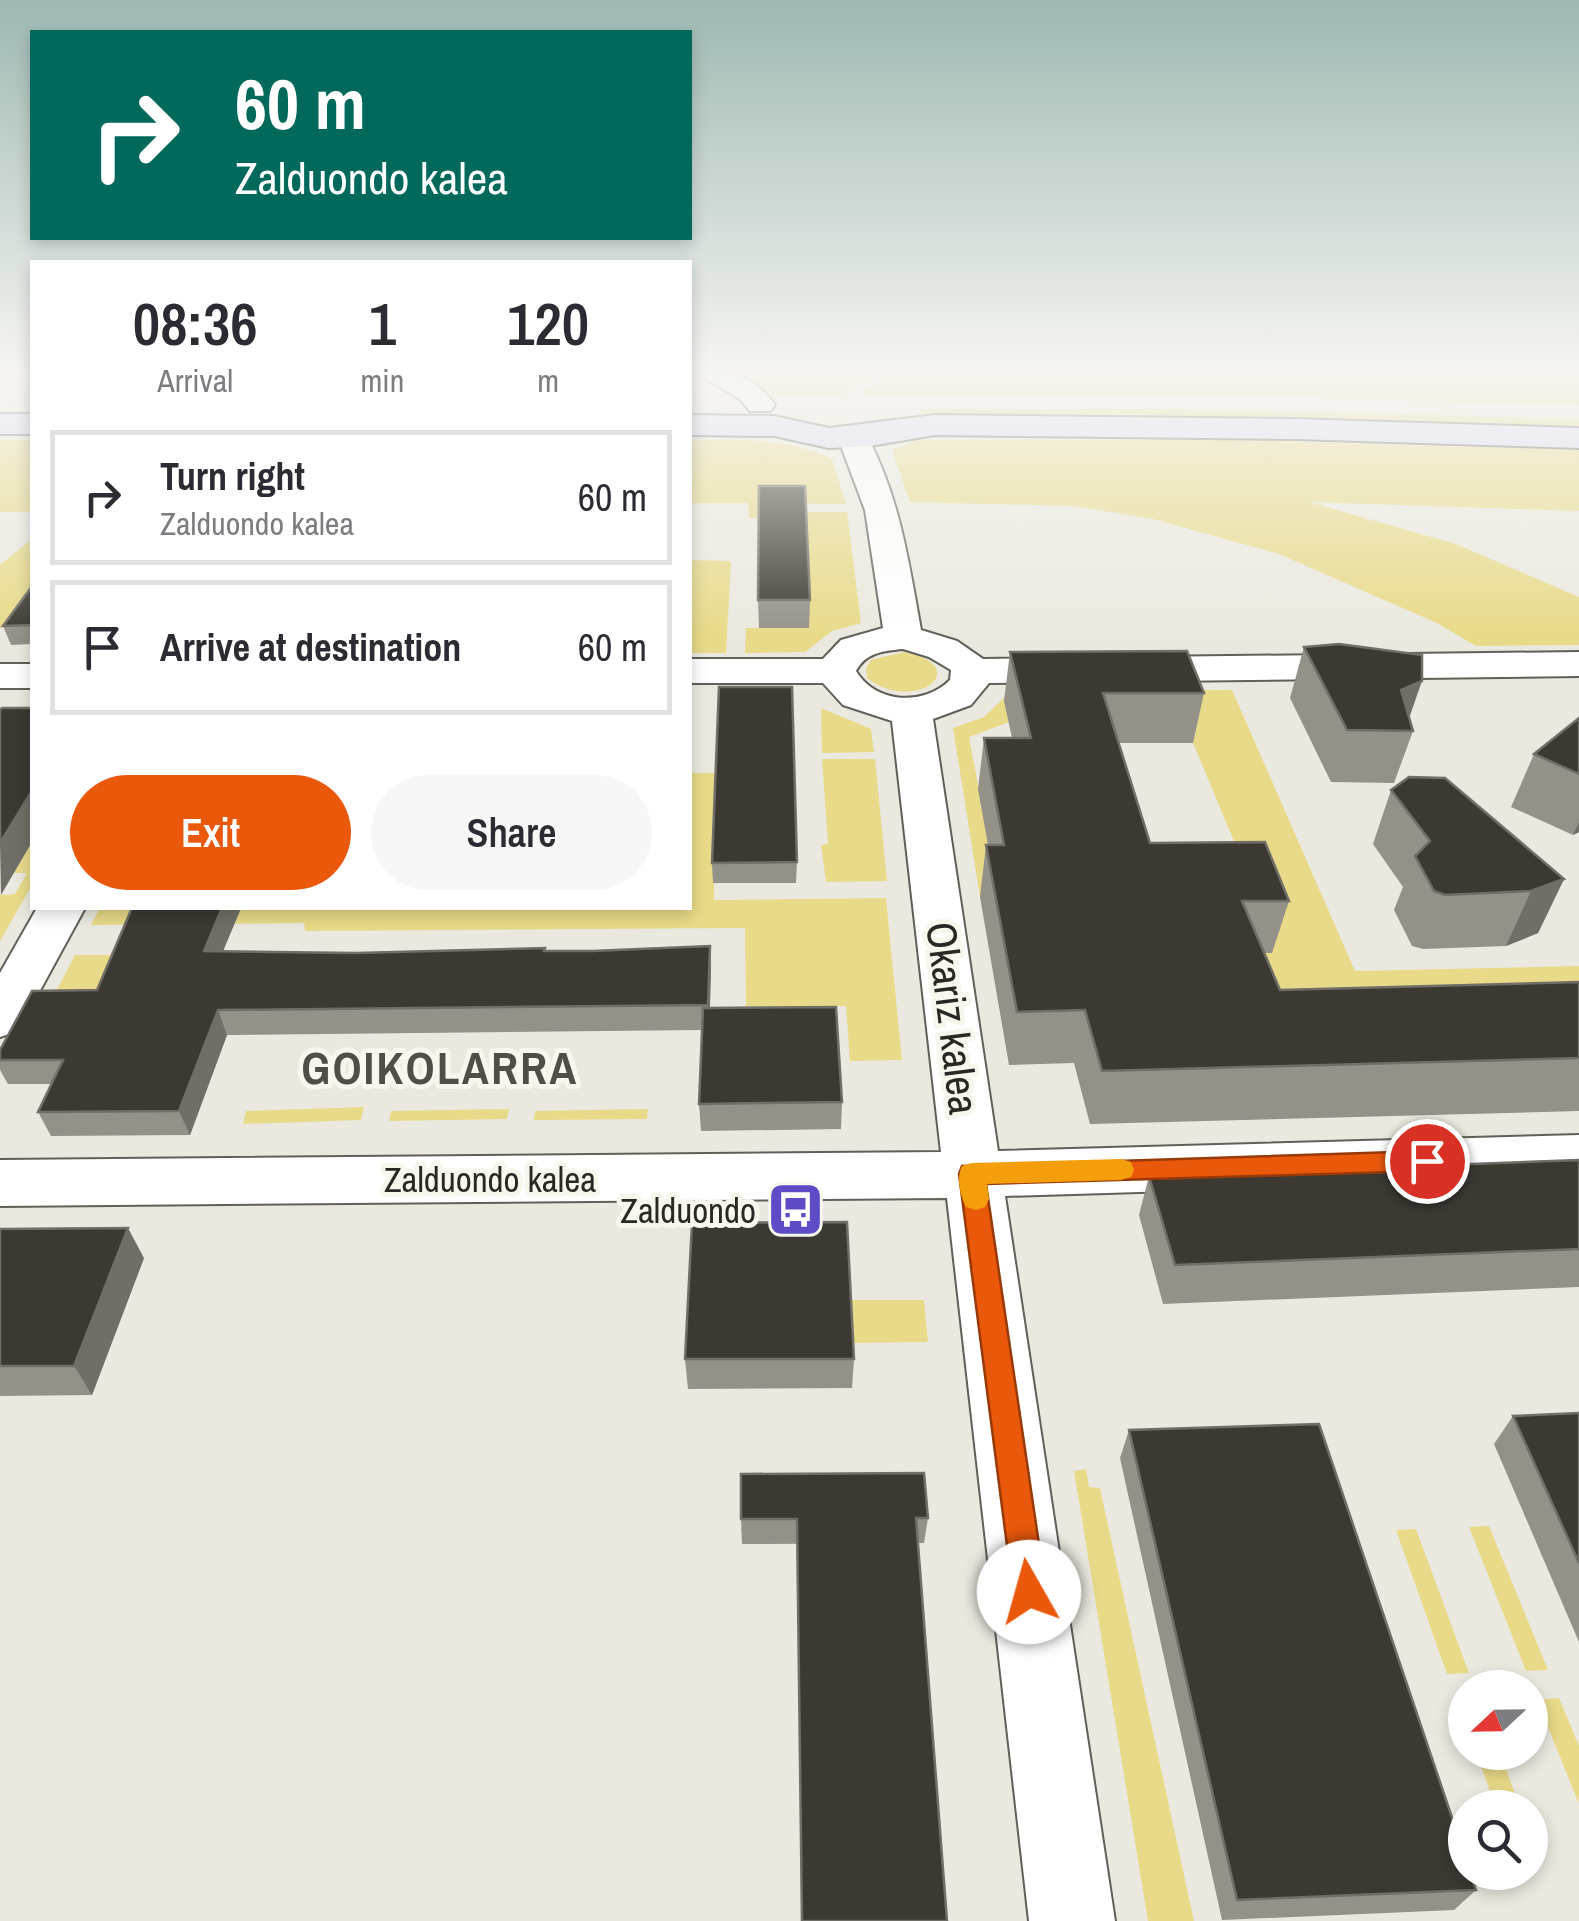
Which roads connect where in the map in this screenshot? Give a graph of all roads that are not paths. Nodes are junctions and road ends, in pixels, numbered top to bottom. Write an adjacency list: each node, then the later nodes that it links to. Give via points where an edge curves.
1 (862, 459): 2 (street, via 880,502)
2 (904, 638): 4 (street, via 947,648); 6 (street, via 855,647)
3 (1579, 664): 4 (street)
4 (970, 670): 9 (street, via 969,684 957,697)
5 (692, 671): 6 (street)
6 (836, 671): 9 (street, via 852,695)
7 (0, 676): 8 (street)
8 (30, 676)
9 (911, 710): 13 (street, Okariz kalea)
10 (59, 910): 11 (street)
11 (0, 1018)
12 (1579, 1156): 13 (street, Zalduondo kalea)
13 (972, 1174): 14 (street, Zalduondo kalea); 15 (street, Okariz kalea)
14 (0, 1182)
15 (1072, 1921)

